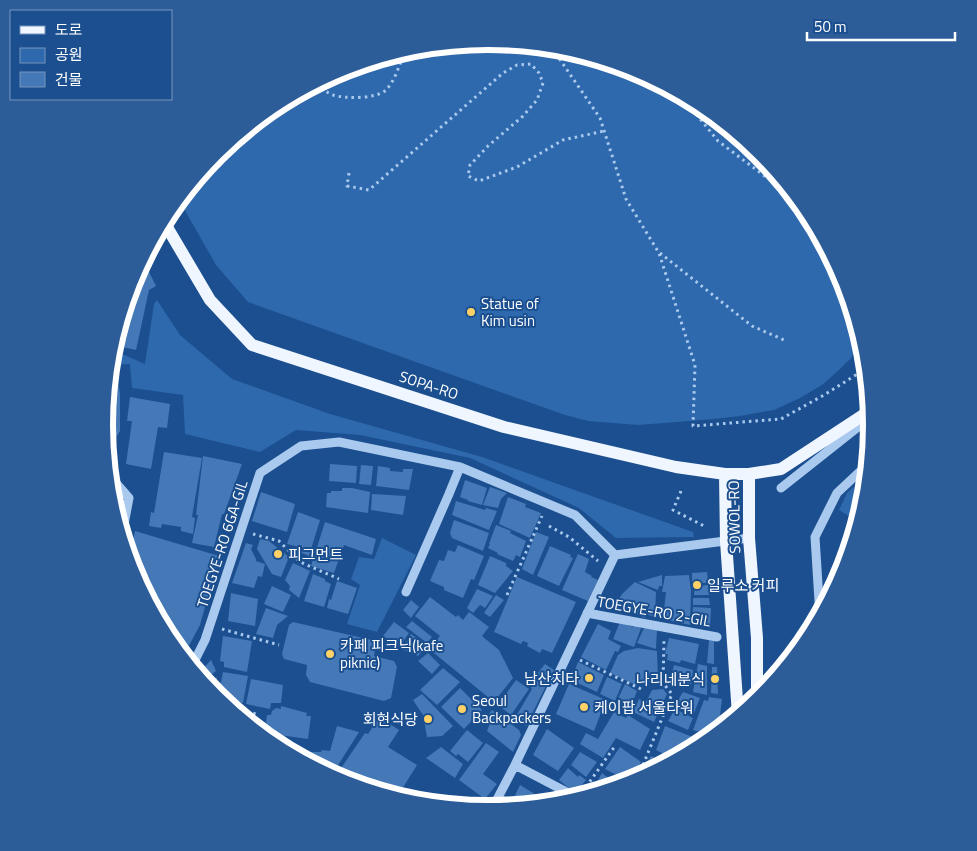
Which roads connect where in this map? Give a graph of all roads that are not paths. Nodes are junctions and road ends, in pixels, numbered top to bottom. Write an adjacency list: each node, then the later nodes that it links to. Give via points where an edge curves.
1 (168, 229): 7 (main road, SOPA-RO, via 210,300 252,345 504,427 642,459)
2 (864, 415): 5 (main road, SOWOL-RO)
3 (864, 422): 5 (street, via 781,488)
4 (460, 466): 13 (street, TOEGYE-RO 6GA-GIL, via 575,515); 14 (street); 18 (street, TOEGYE-RO 6GA-GIL, via 339,442 301,446 260,473 205,640)
5 (781, 469): 8 (main road, SOWOL-RO)
6 (861, 470): 15 (street, via 837,493 815,538)
7 (725, 474): 8 (main road, SOPA-RO); 12 (main road, SOWOL-RO)
8 (749, 474): 11 (main road, SOWOL-RO)
9 (118, 485): 10 (street, via 129,498)
10 (125, 519)
11 (749, 538): 12 (street); 19 (main road, SOWOL-RO, via 757,638)
12 (726, 541): 13 (street); 20 (main road, SOWOL-RO)
13 (615, 555): 16 (street, TOEGYE-RO 2-GIL)
14 (406, 592)
15 (819, 603)
16 (587, 613): 17 (street, TOEGYE-RO 2-GIL); 21 (street, TOEGYE-RO 2-GIL)
17 (717, 637)
18 (195, 659)
19 (757, 688)
20 (737, 707)
21 (515, 765): 22 (street); 23 (street, TOEGYE-RO 2-GIL)
22 (574, 791)
23 (496, 801)

